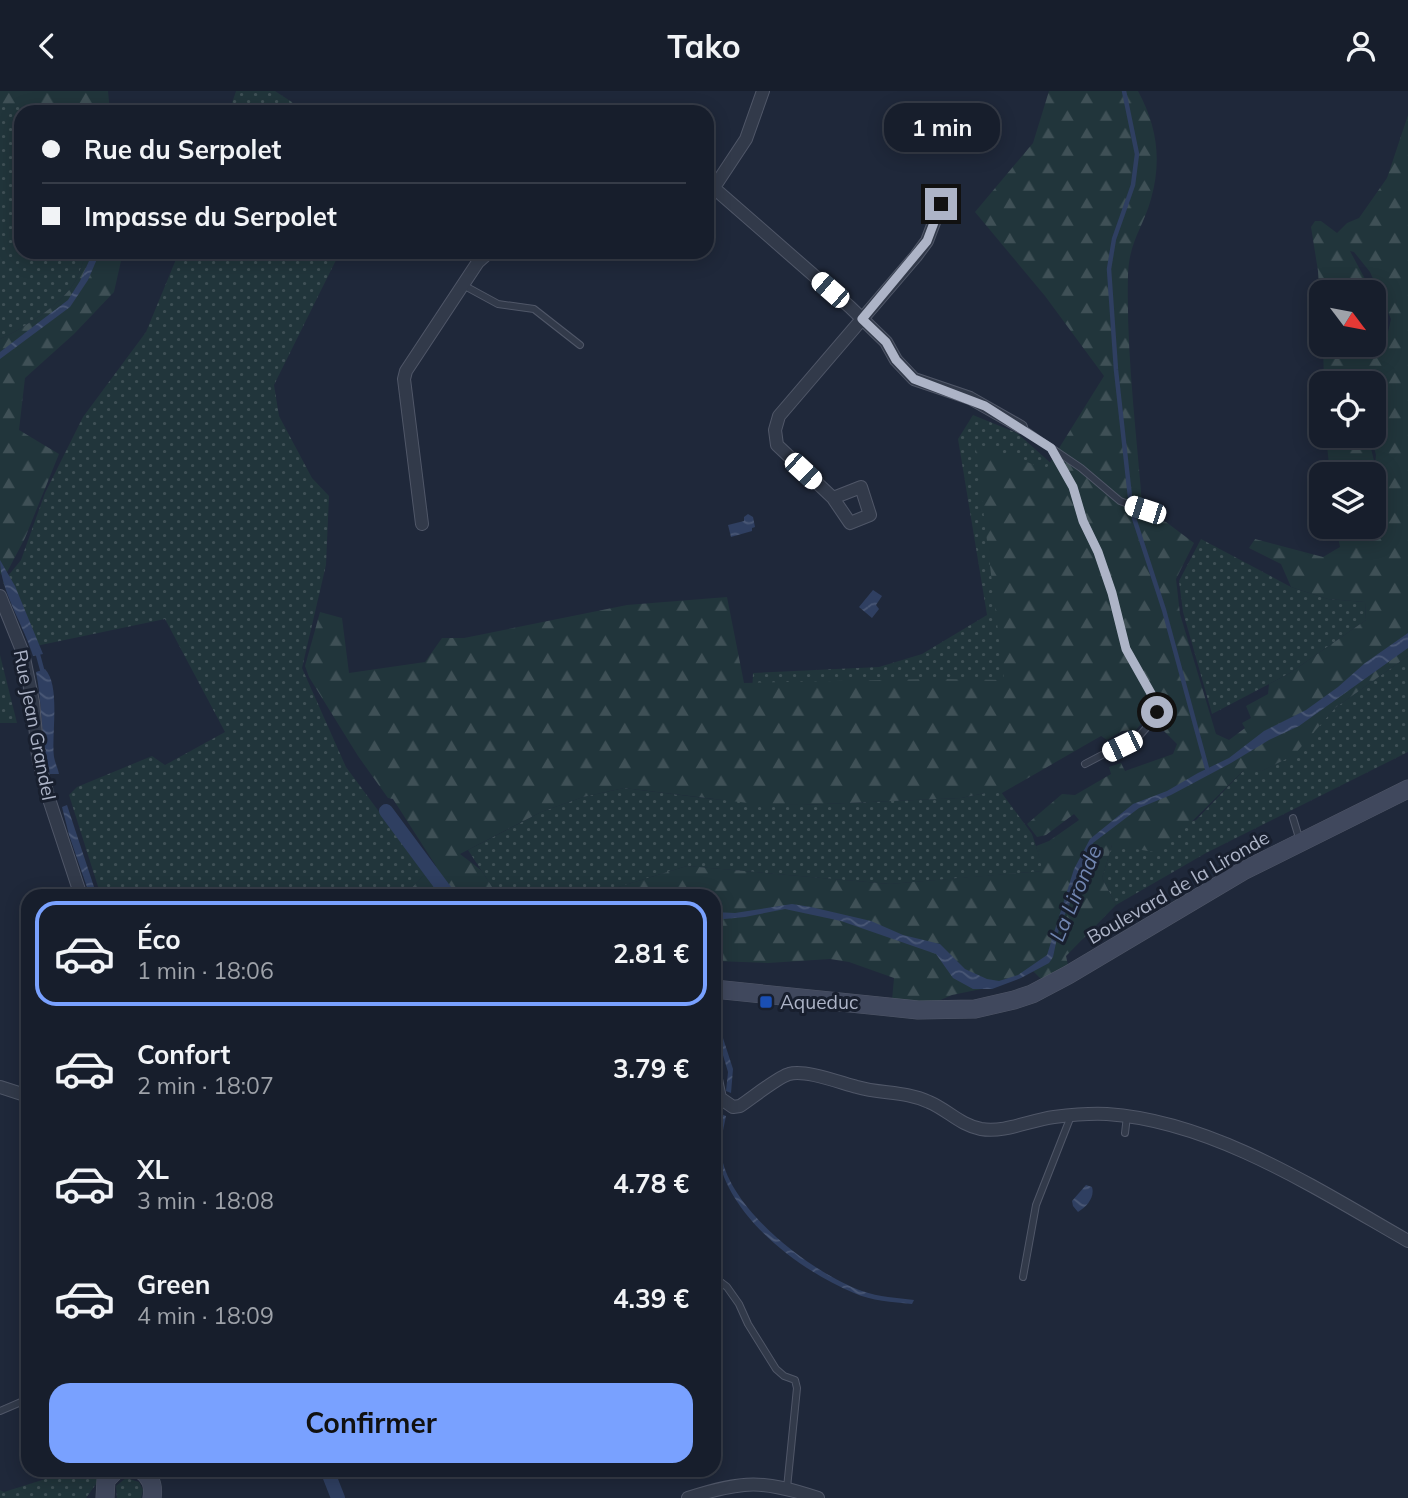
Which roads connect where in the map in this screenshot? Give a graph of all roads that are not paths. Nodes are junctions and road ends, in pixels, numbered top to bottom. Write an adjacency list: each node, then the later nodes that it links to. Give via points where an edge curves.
1 (763, 91): 2 (street, via 746,139)
2 (714, 183)
3 (714, 192): 7 (street)
4 (941, 204): 7 (street, via 927,241)
5 (481, 259): 6 (street)
6 (463, 285): 8 (lane, via 498,304 534,310); 13 (street, via 404,379)
7 (862, 319): 9 (street, via 914,379 970,398); 11 (street, via 776,423 777,445)
8 (580, 345)
9 (1021, 427): 10 (lane)
10 (1051, 448): 12 (lane, via 1120,501); 15 (lane, via 1073,487 1098,552 1126,649 1157,704 1155,718 1140,735)
11 (833, 498)
12 (1145, 510)
13 (422, 524)
14 (0, 596): 19 (street, Rue Jean Grandel, via 23,653 38,757)
15 (1085, 764)
16 (1408, 789): 18 (street, Boulevard de la Lironde)
17 (1293, 818): 18 (lane)
18 (1300, 843): 20 (street, Boulevard de la Lironde, via 1243,871 1068,975 1032,994 992,1006 918,1010)
19 (79, 889)
20 (721, 990)
21 (0, 1087): 22 (street)
22 (21, 1094)
23 (721, 1099): 24 (street, via 740,1106 790,1074 919,1097 967,1126 985,1129)
24 (1071, 1116): 25 (street); 28 (lane, via 1036,1205)
25 (1127, 1116): 26 (lane); 27 (street, via 1165,1123 1236,1148)
26 (1125, 1133)
27 (1408, 1241)
28 (1023, 1277)
29 (721, 1282): 32 (lane, via 740,1304 776,1369 794,1380 797,1388)
30 (21, 1402): 31 (lane)
31 (0, 1411)
32 (787, 1488): 33 (street); 35 (street)
33 (772, 1492): 34 (street, via 757,1483)
34 (688, 1498)
35 (818, 1498)

